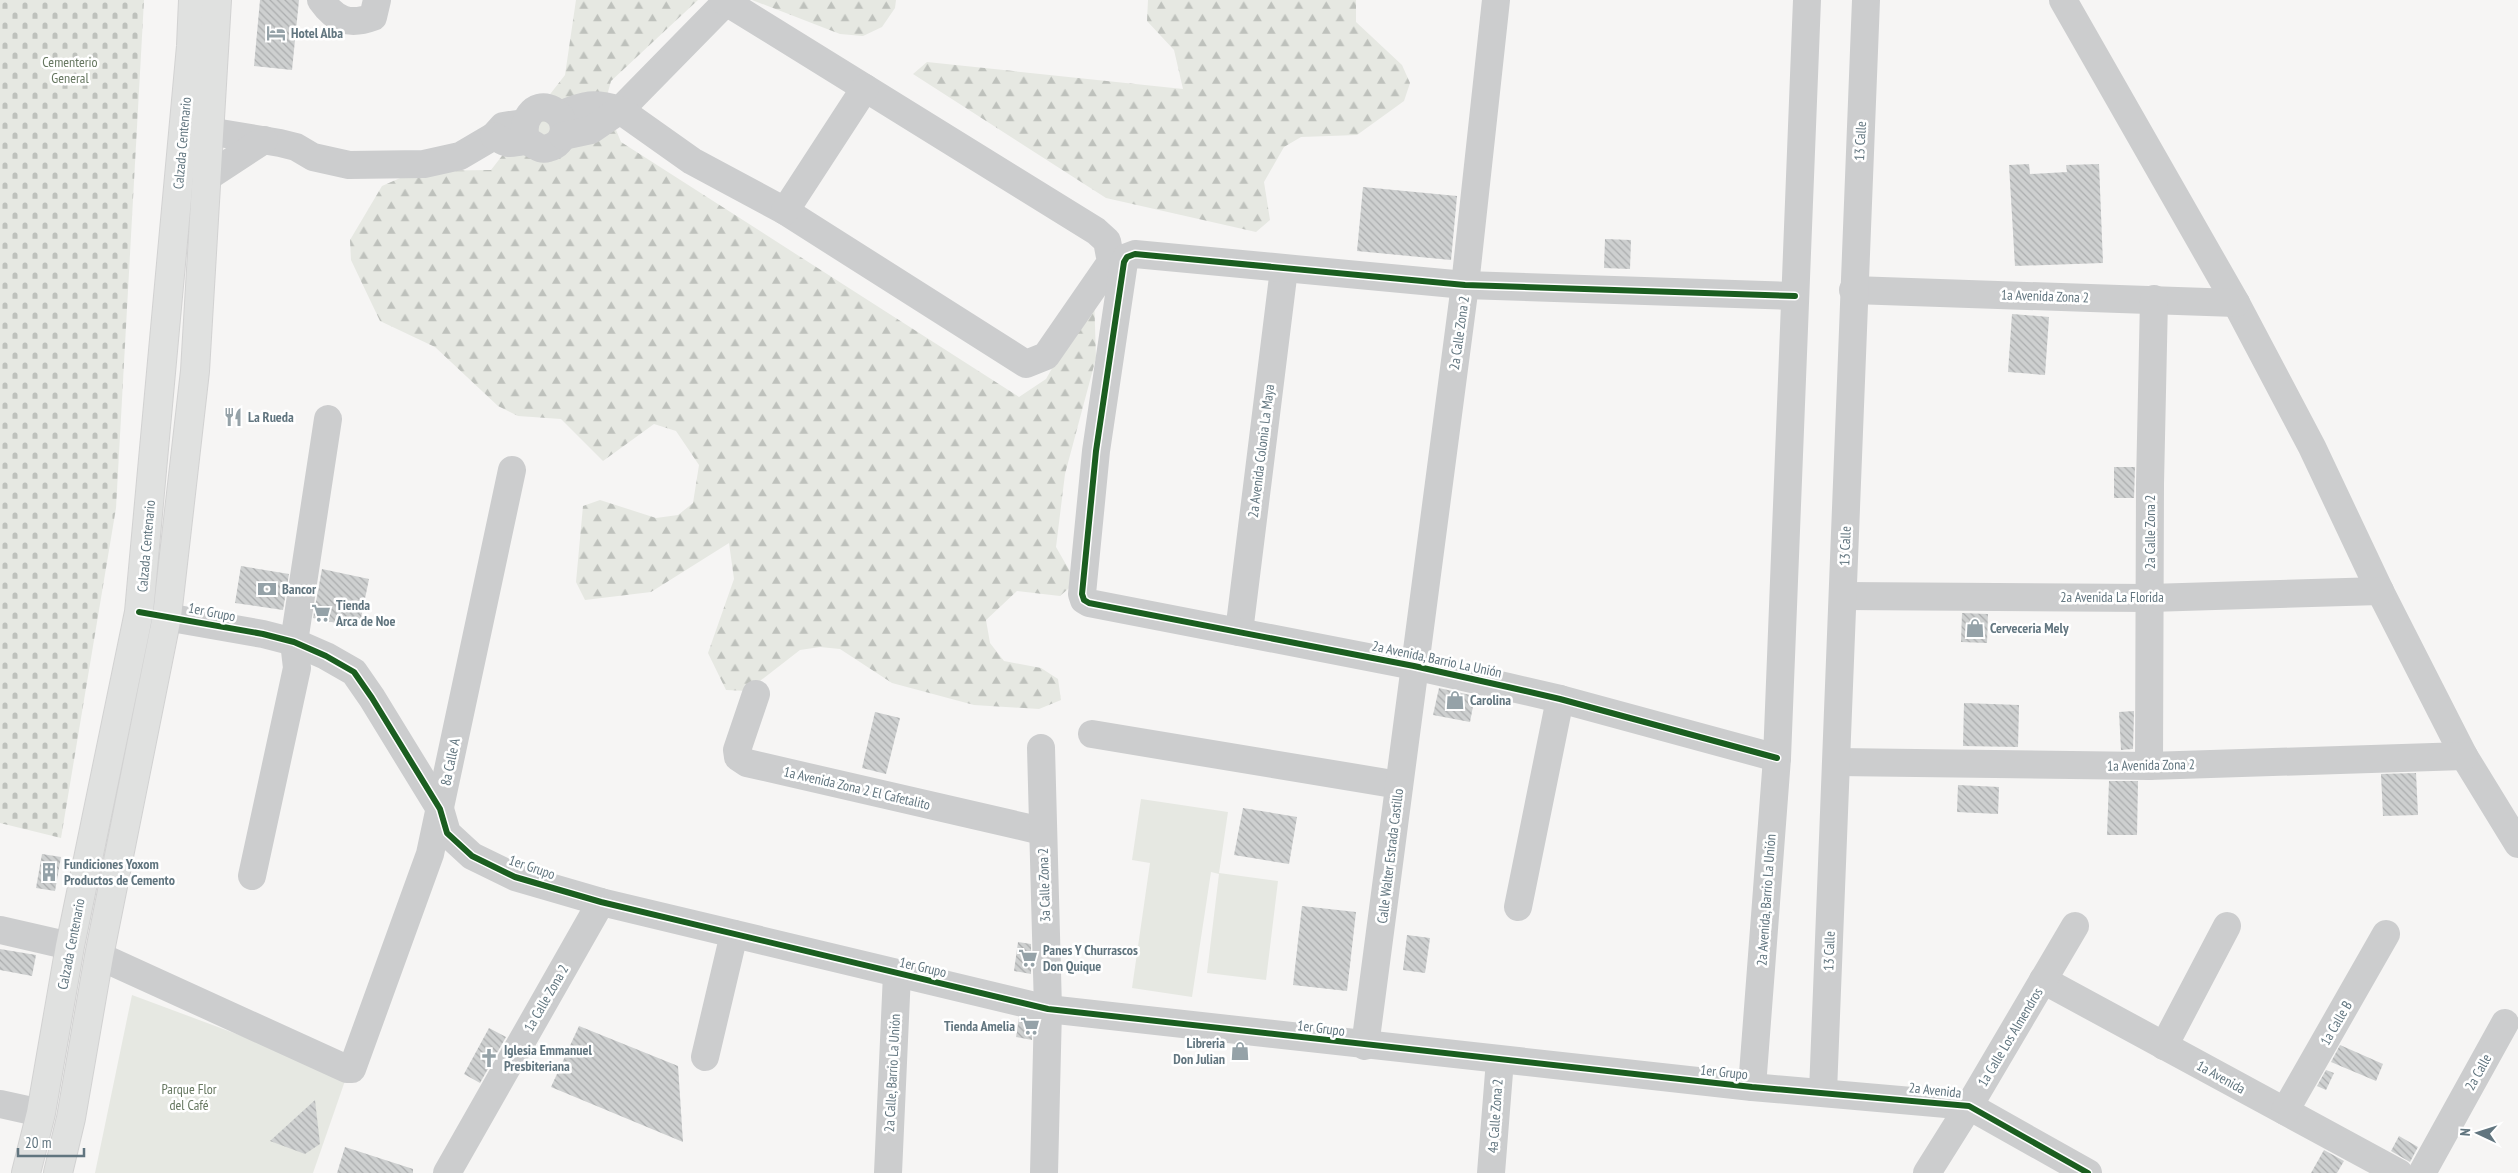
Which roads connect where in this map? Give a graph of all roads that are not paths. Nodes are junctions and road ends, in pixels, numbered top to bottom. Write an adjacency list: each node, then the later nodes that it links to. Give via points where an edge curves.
1 (193, 0): 27 (main road, Calzada Centenario)
2 (217, 0): 12 (main road, Calzada Centenario)
3 (320, 0): 4 (street, via 341,20 363,21 373,17)
4 (377, 0)
5 (1496, 0): 17 (street, 2a Calle Zona 2)
6 (1807, 0): 19 (street)
7 (1866, 0): 18 (street, 13 Calle)
8 (2063, 0): 21 (street)
9 (724, 1): 10 (street); 11 (street)
10 (865, 88): 15 (street); 15 (street, via 1096,231 1106,241 1111,262 1046,356 1026,364)
11 (620, 110): 13 (street, via 586,104 562,126 551,109 540,108 530,113 526,132 504,126 494,136 460,156 424,164 349,165); 15 (street, via 692,161)
12 (208, 131): 13 (street); 14 (main road, Calzada Centenario)
13 (264, 140): 14 (street)
14 (206, 178): 28 (main road, Calzada Centenario, via 195,371)
15 (785, 211)
16 (1284, 270): 17 (street); 29 (street, 2a Avenida Colonia La Maya); 29 (street, 2a Avenida, Barrio La Unión, via 1135,254 1127,257 1095,460 1084,600)
17 (1465, 285): 19 (street); 31 (street, 2a Calle Zona 2)
18 (1854, 290): 20 (street, 1a Avenida Zona 2); 25 (street, 13 Calle)
19 (1795, 296): 37 (street)
20 (2154, 299): 21 (street, 1a Avenida Zona 2); 26 (street, 2a Calle Zona 2)
21 (2236, 303): 24 (street, via 2312,447)
22 (328, 420): 30 (street)
23 (512, 470): 41 (street, 8a Calle A)
24 (2380, 591): 26 (street, 2a Avenida La Florida); 36 (street)
25 (1844, 596): 26 (street, 2a Avenida La Florida); 38 (street, 13 Calle)
26 (2150, 598): 39 (street, 2a Calle Zona 2)
27 (139, 612): 28 (street, 1er Grupo); 52 (main road, Calzada Centenario)
28 (167, 616): 30 (street, 1er Grupo); 53 (main road, Calzada Centenario)
29 (1239, 632): 31 (street, 2a Avenida, Barrio La Unión)
30 (294, 642): 41 (street, 1er Grupo, via 354,672); 44 (street, via 297,668)
31 (1414, 666): 33 (street, 2a Avenida, Barrio La Unión); 40 (street, Calle Walter Estrada Castillo)
32 (756, 694): 42 (street, 1a Avenida Zona 2 El Cafetalito, via 737,750 738,757 747,763)
33 (1560, 699): 37 (street, 2a Avenida, Barrio La Unión); 46 (street)
34 (1092, 734): 40 (street)
35 (1041, 748): 42 (street, 3a Calle Zona 2)
36 (2464, 756): 39 (street, 1a Avenida Zona 2); 43 (street)
37 (1777, 758): 62 (street, 2a Avenida, Barrio La Unión)
38 (1837, 762): 39 (street, 1a Avenida Zona 2); 63 (street, 13 Calle)
39 (2149, 766)
40 (1399, 785): 58 (street, Calle Walter Estrada Castillo)
41 (440, 809): 45 (street, 1er Grupo, via 447,833 472,856 515,877); 53 (street, 8a Calle A, via 430,854 352,1069 347,1070)
42 (1042, 831): 56 (street, 3a Calle Zona 2)
43 (2518, 844)
44 (252, 876)
45 (601, 902): 50 (street, 1er Grupo); 70 (street, 1a Calle Zona 2)
46 (1518, 907)
47 (2075, 926): 55 (street, 1a Calle Los Almendros)
48 (2226, 926): 59 (street)
49 (0, 930): 52 (street)
50 (734, 934): 54 (street, 1er Grupo); 60 (street)
51 (2386, 934): 66 (street, 1a Calle B)
52 (70, 946): 67 (main road, Calzada Centenario)
53 (99, 956): 69 (main road, Calzada Centenario, via 71,1118)
54 (897, 974): 56 (street, 1er Grupo); 71 (street, 2a Calle, Barrio La Unión)
55 (2043, 980): 59 (street, 1a Avenida); 65 (street, 1a Calle Los Almendros)
56 (1048, 1009): 58 (street, 1er Grupo); 72 (street, 3a Calle Zona 2)
57 (2505, 1023): 77 (street, 2a Calle)
58 (1365, 1046): 61 (street, 1er Grupo)
59 (2164, 1046): 66 (street, 1a Avenida)
60 (705, 1057)
61 (1500, 1060): 62 (street, 1er Grupo); 73 (street, 4a Calle Zona 2)
62 (1752, 1087): 63 (street, 1er Grupo)
63 (1824, 1092): 65 (street, 2a Avenida)
64 (0, 1104): 67 (street)
65 (1969, 1106): 74 (street, 1a Calle Los Almendros); 75 (street, 2a Avenida)
66 (2285, 1111): 76 (street, 1a Avenida)
67 (41, 1113): 68 (main road, Calzada Centenario)
68 (26, 1173)
69 (58, 1173)
70 (447, 1173)
71 (888, 1173)
72 (1044, 1173)
73 (1491, 1173)
74 (1927, 1173)
75 (2088, 1173)
76 (2399, 1173)
77 (2422, 1173)

